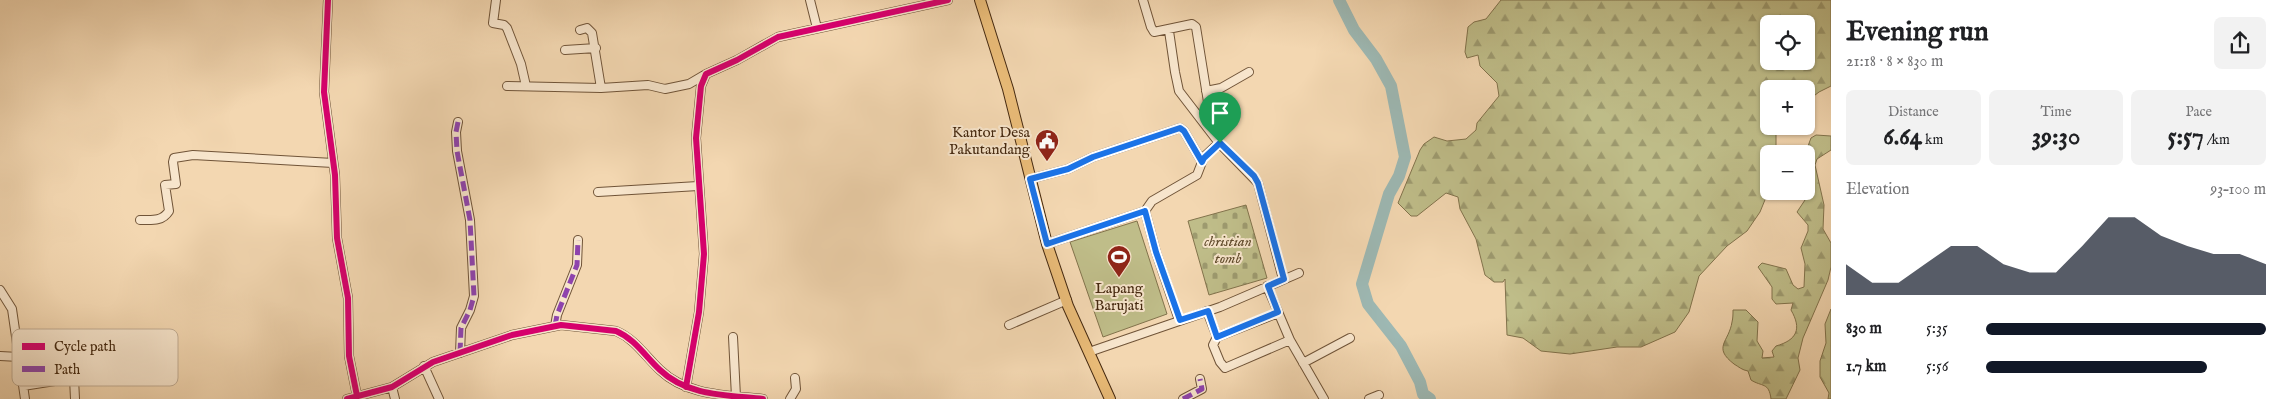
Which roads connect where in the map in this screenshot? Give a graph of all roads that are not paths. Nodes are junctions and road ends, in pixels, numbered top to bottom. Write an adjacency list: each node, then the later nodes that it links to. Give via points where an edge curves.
1 (328, 0): 22 (street, via 324,80)
2 (496, 0): 15 (street, via 493,22 507,28)
3 (810, 0): 7 (street)
4 (948, 0): 7 (street)
5 (980, 0): 23 (main road, via 1008,88)
6 (1143, 0): 9 (street, via 1152,30)
7 (817, 28): 13 (street, via 778,37)
8 (580, 30): 10 (street, via 590,30)
9 (1169, 30): 17 (street, via 1192,24 1196,27); 19 (street, via 1174,72 1180,91)
10 (596, 48): 11 (street); 16 (street)
11 (565, 50)
12 (1248, 72): 17 (street, via 1221,88)
13 (706, 74): 16 (street, via 689,84 665,89 648,85); 24 (street, via 701,86 696,138)
14 (507, 86): 15 (street)
15 (526, 86): 16 (street)
16 (601, 88)
17 (1206, 91): 19 (street)
18 (458, 122): 46 (street, via 457,151 470,220 474,296 460,328)
19 (1213, 135): 20 (street)
20 (1220, 143): 21 (street); 31 (street, via 1258,183)
21 (1202, 162): 23 (street, via 1180,128 1093,157 1068,169); 26 (street, via 1195,177 1152,201)
22 (333, 163): 27 (street, via 193,155 174,158 176,184 165,185 169,212 160,219); 56 (street, via 337,238 348,298 349,356)
23 (1030, 179): 29 (main road)
24 (698, 186): 25 (street); 54 (street, via 704,254 699,312)
25 (598, 192)
26 (1145, 211): 29 (street); 37 (street)
27 (140, 220)
28 (578, 240): 39 (street, via 577,265)
29 (1047, 244): 34 (main road)
30 (1299, 273): 31 (street)
31 (1284, 279): 32 (street)
32 (1268, 286): 35 (street); 36 (street)
33 (0, 290): 40 (street, via 12,309)
34 (1066, 300): 38 (street); 45 (main road)
35 (1208, 311): 37 (street); 42 (street)
36 (1278, 312): 42 (street); 44 (street)
37 (1180, 320): 45 (street)
38 (1009, 325)
39 (555, 326): 46 (street, via 512,335); 54 (street, via 616,331 633,341 660,370)
40 (16, 329)
41 (733, 337): 57 (street)
42 (1217, 337): 44 (street, via 1213,345 1225,368)
43 (1350, 338): 47 (street)
44 (1290, 340): 47 (street)
45 (1089, 352): 65 (main road)
46 (460, 353): 48 (street)
47 (1304, 363): 67 (street)
48 (424, 366): 53 (street); 62 (street)
49 (795, 378): 64 (street, via 796,389)
50 (1200, 379): 66 (street, via 1202,389)
51 (23, 386): 58 (street)
52 (74, 386): 59 (street)
53 (392, 387): 56 (street); 61 (street)
54 (686, 387): 57 (street)
55 (1379, 394): 68 (street)
56 (357, 396): 60 (street)
57 (736, 397): 63 (street)
58 (25, 399)
59 (75, 399)
60 (347, 399)
61 (395, 399)
62 (439, 399)
63 (763, 399)
64 (790, 399)
65 (1110, 399)
66 (1183, 399)
67 (1324, 399)
68 (1369, 399)

